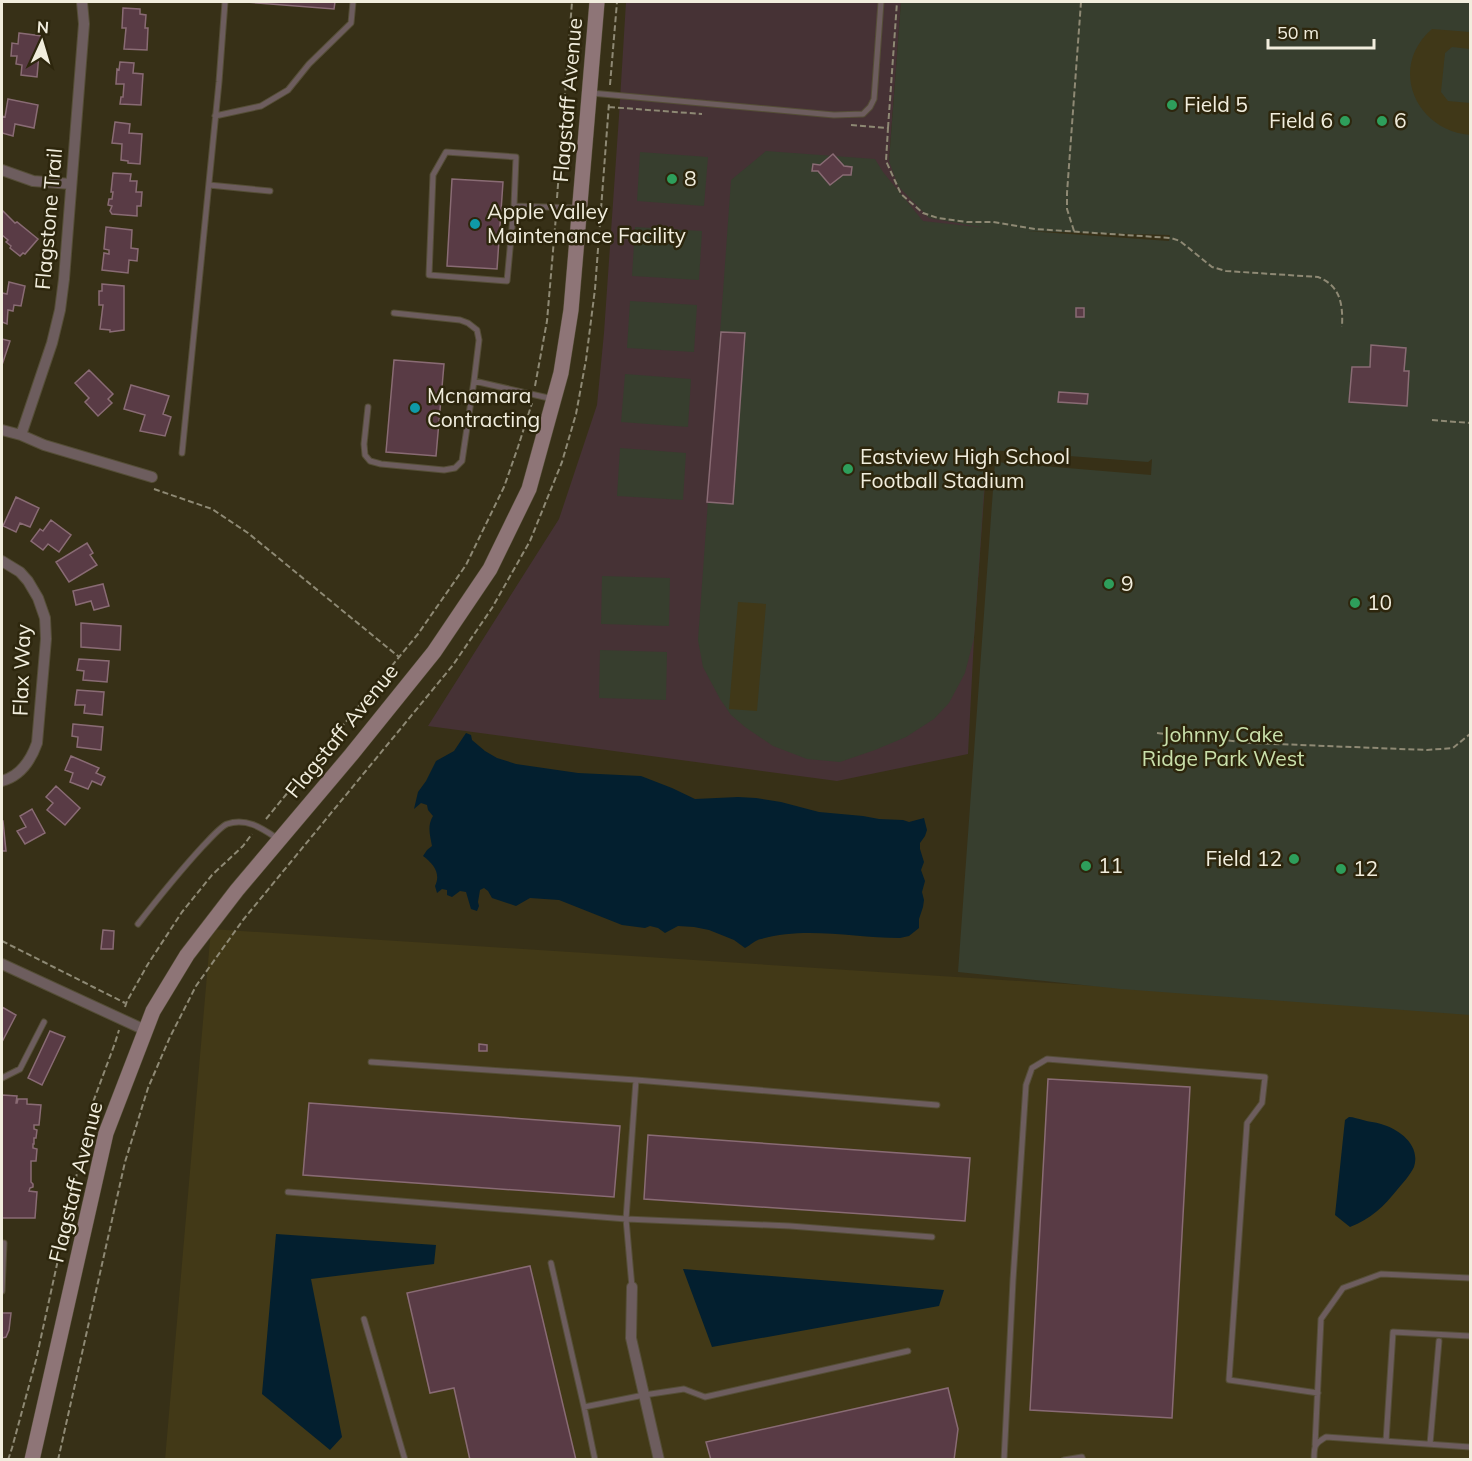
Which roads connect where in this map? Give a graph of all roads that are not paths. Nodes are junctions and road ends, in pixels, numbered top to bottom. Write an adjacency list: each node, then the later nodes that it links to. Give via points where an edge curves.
1 (82, 2): 9 (street, Flagstone Trail, via 84,24)
2 (225, 2): 7 (lane)
3 (352, 2): 7 (lane, via 351,23 288,90 261,106)
4 (597, 2): 6 (street, Flagstaff Avenue)
5 (881, 2): 6 (lane, via 874,99 862,114)
6 (590, 93): 13 (street, Flagstaff Avenue)
7 (215, 116): 10 (lane)
8 (2, 170): 9 (street, via 33,181)
9 (71, 184): 19 (street, Flagstone Trail, via 60,310)
10 (209, 185): 11 (lane); 20 (lane)
11 (270, 191)
12 (514, 206): 12 (lane, via 516,157 446,152 433,175 429,276 507,281); 13 (lane)
13 (580, 208): 16 (street, Flagstaff Avenue, via 571,310)
14 (394, 313): 15 (lane, via 460,320 477,330)
15 (474, 381): 16 (lane); 17 (lane, via 462,461 455,468 370,461 364,444)
16 (554, 399): 24 (street, Flagstaff Avenue, via 529,489 490,569 434,652)
17 (368, 407)
18 (2, 430): 19 (street)
19 (21, 435): 21 (street)
20 (182, 453)
21 (152, 477)
22 (2, 561): 23 (street, Flax Way, via 28,581 42,607 46,627 37,743 23,768)
23 (2, 781)
24 (279, 840): 25 (lane, via 259,826 244,822 226,824 174,878); 28 (street, Flagstaff Avenue, via 187,955)
25 (138, 924)
26 (2, 964): 28 (street)
27 (44, 1022): 30 (lane, via 20,1069)
28 (145, 1030): 52 (street, Flagstaff Avenue, via 106,1133)
29 (371, 1062): 31 (lane)
30 (2, 1078)
31 (636, 1080): 32 (lane); 34 (lane)
32 (937, 1105)
33 (288, 1192): 34 (lane)
34 (626, 1219): 35 (lane); 39 (lane)
35 (932, 1237)
36 (2, 1243): 40 (lane)
37 (551, 1263): 47 (lane)
38 (1470, 1278): 45 (lane, via 1381,1274 1344,1288 1321,1319)
39 (632, 1287): 46 (street, via 631,1338)
40 (2, 1291)
41 (364, 1319): 53 (lane)
42 (1470, 1336): 48 (lane, via 1393,1332)
43 (1439, 1341): 49 (lane)
44 (908, 1351): 46 (lane, via 705,1397 684,1389)
45 (1318, 1393): 50 (lane); 56 (lane, via 1229,1380 1247,1123 1262,1102 1265,1077 1047,1059 1032,1068 1026,1085)
46 (644, 1395): 47 (lane); 55 (street)
47 (584, 1407): 54 (lane)
48 (1386, 1441): 49 (lane); 50 (lane, via 1326,1437)
49 (1430, 1444): 51 (lane)
50 (1315, 1445): 59 (lane)
51 (1470, 1447)
52 (32, 1460)
53 (405, 1460)
54 (595, 1460)
55 (659, 1460)
56 (1004, 1460)
57 (1064, 1460): 58 (lane, via 1082,1456)
58 (1083, 1460)
59 (1314, 1460)

